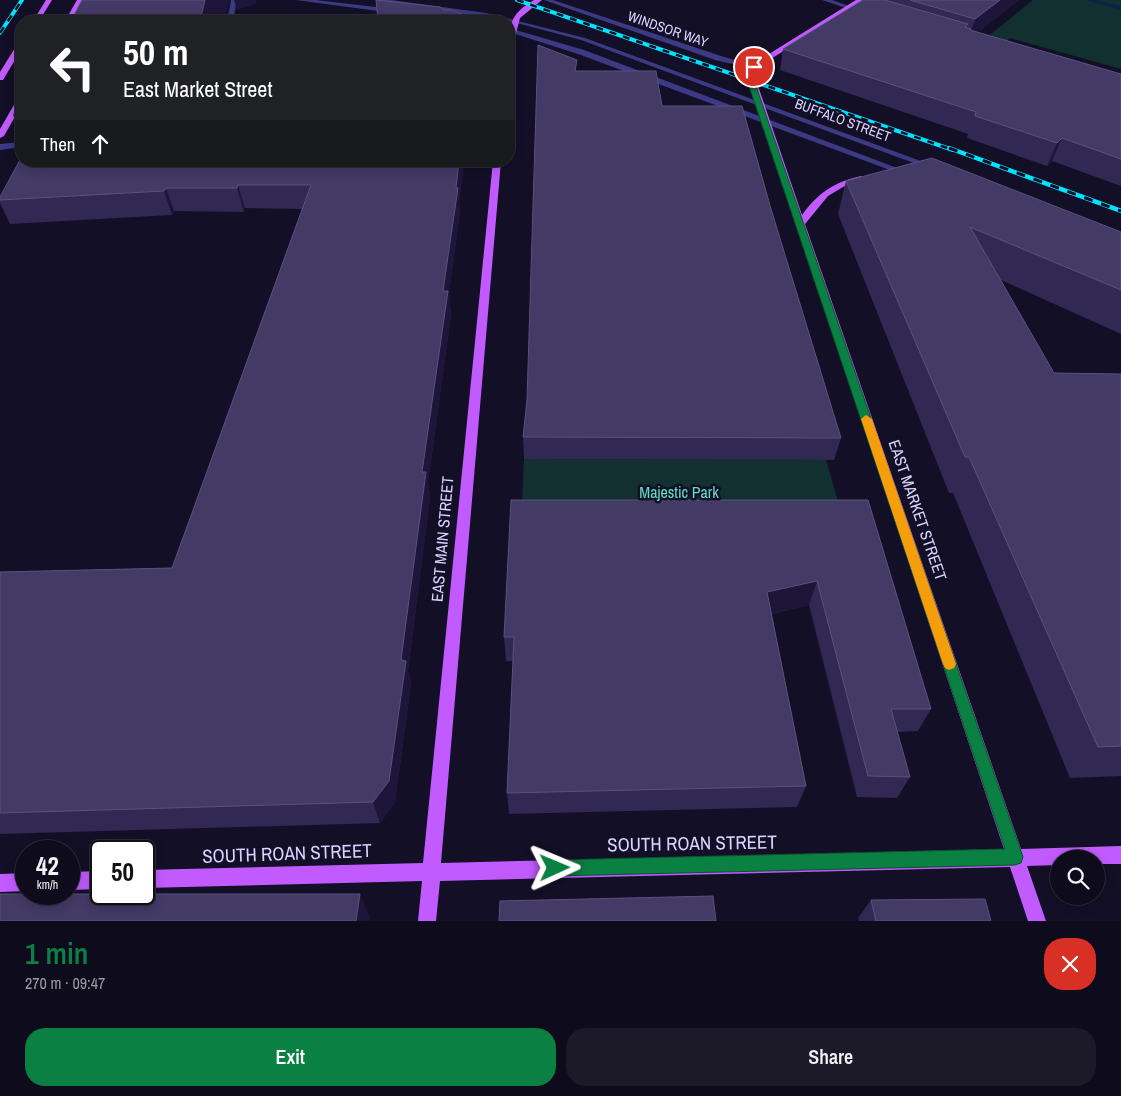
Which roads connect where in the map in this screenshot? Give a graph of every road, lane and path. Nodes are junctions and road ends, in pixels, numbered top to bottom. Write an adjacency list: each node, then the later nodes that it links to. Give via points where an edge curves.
1 (49, 0): 14 (main road)
2 (88, 0): 10 (street)
3 (234, 0): 16 (street)
4 (299, 0): 12 (street)
5 (377, 0): 17 (street, BUFFALO STREET, via 453,9)
6 (539, 0): 18 (main road, via 520,11)
7 (548, 0): 22 (street, WINDSOR WAY, via 718,58)
8 (825, 0): 11 (street)
9 (860, 0): 11 (main road)
10 (79, 2): 15 (main road)
11 (848, 7): 13 (street); 22 (main road)
12 (398, 12)
13 (864, 12)
14 (40, 15)
15 (71, 15)
16 (231, 15)
17 (473, 15)
18 (515, 21)
19 (515, 28): 25 (street, BUFFALO STREET)
20 (515, 28): 25 (street, BUFFALO STREET, via 591,42)
21 (15, 54): 23 (main road)
22 (754, 67): 25 (main road, EAST MARKET STREET, via 751,77)
23 (0, 78)
24 (15, 110): 26 (main road)
25 (762, 112): 30 (street, BUFFALO STREET); 33 (street, BUFFALO STREET); 34 (main road, EAST MARKET STREET)
26 (0, 136)
27 (15, 146): 28 (street)
28 (0, 147)
29 (496, 167): 37 (main road, EAST MAIN STREET)
30 (940, 170)
31 (888, 177): 33 (main road)
32 (872, 178): 34 (main road, via 841,184 826,191)
33 (918, 178)
34 (800, 225): 36 (main road, EAST MARKET STREET)
35 (1121, 855): 36 (main road, SOUTH ROAN STREET)
36 (1015, 857): 37 (main road, SOUTH ROAN STREET); 42 (main road, EAST MARKET STREET)
37 (431, 871): 38 (main road, SOUTH ROAN STREET); 41 (main road, EAST MAIN STREET)
38 (155, 879)
39 (15, 882): 40 (main road)
40 (0, 883)
41 (427, 921)
42 (1037, 921)

